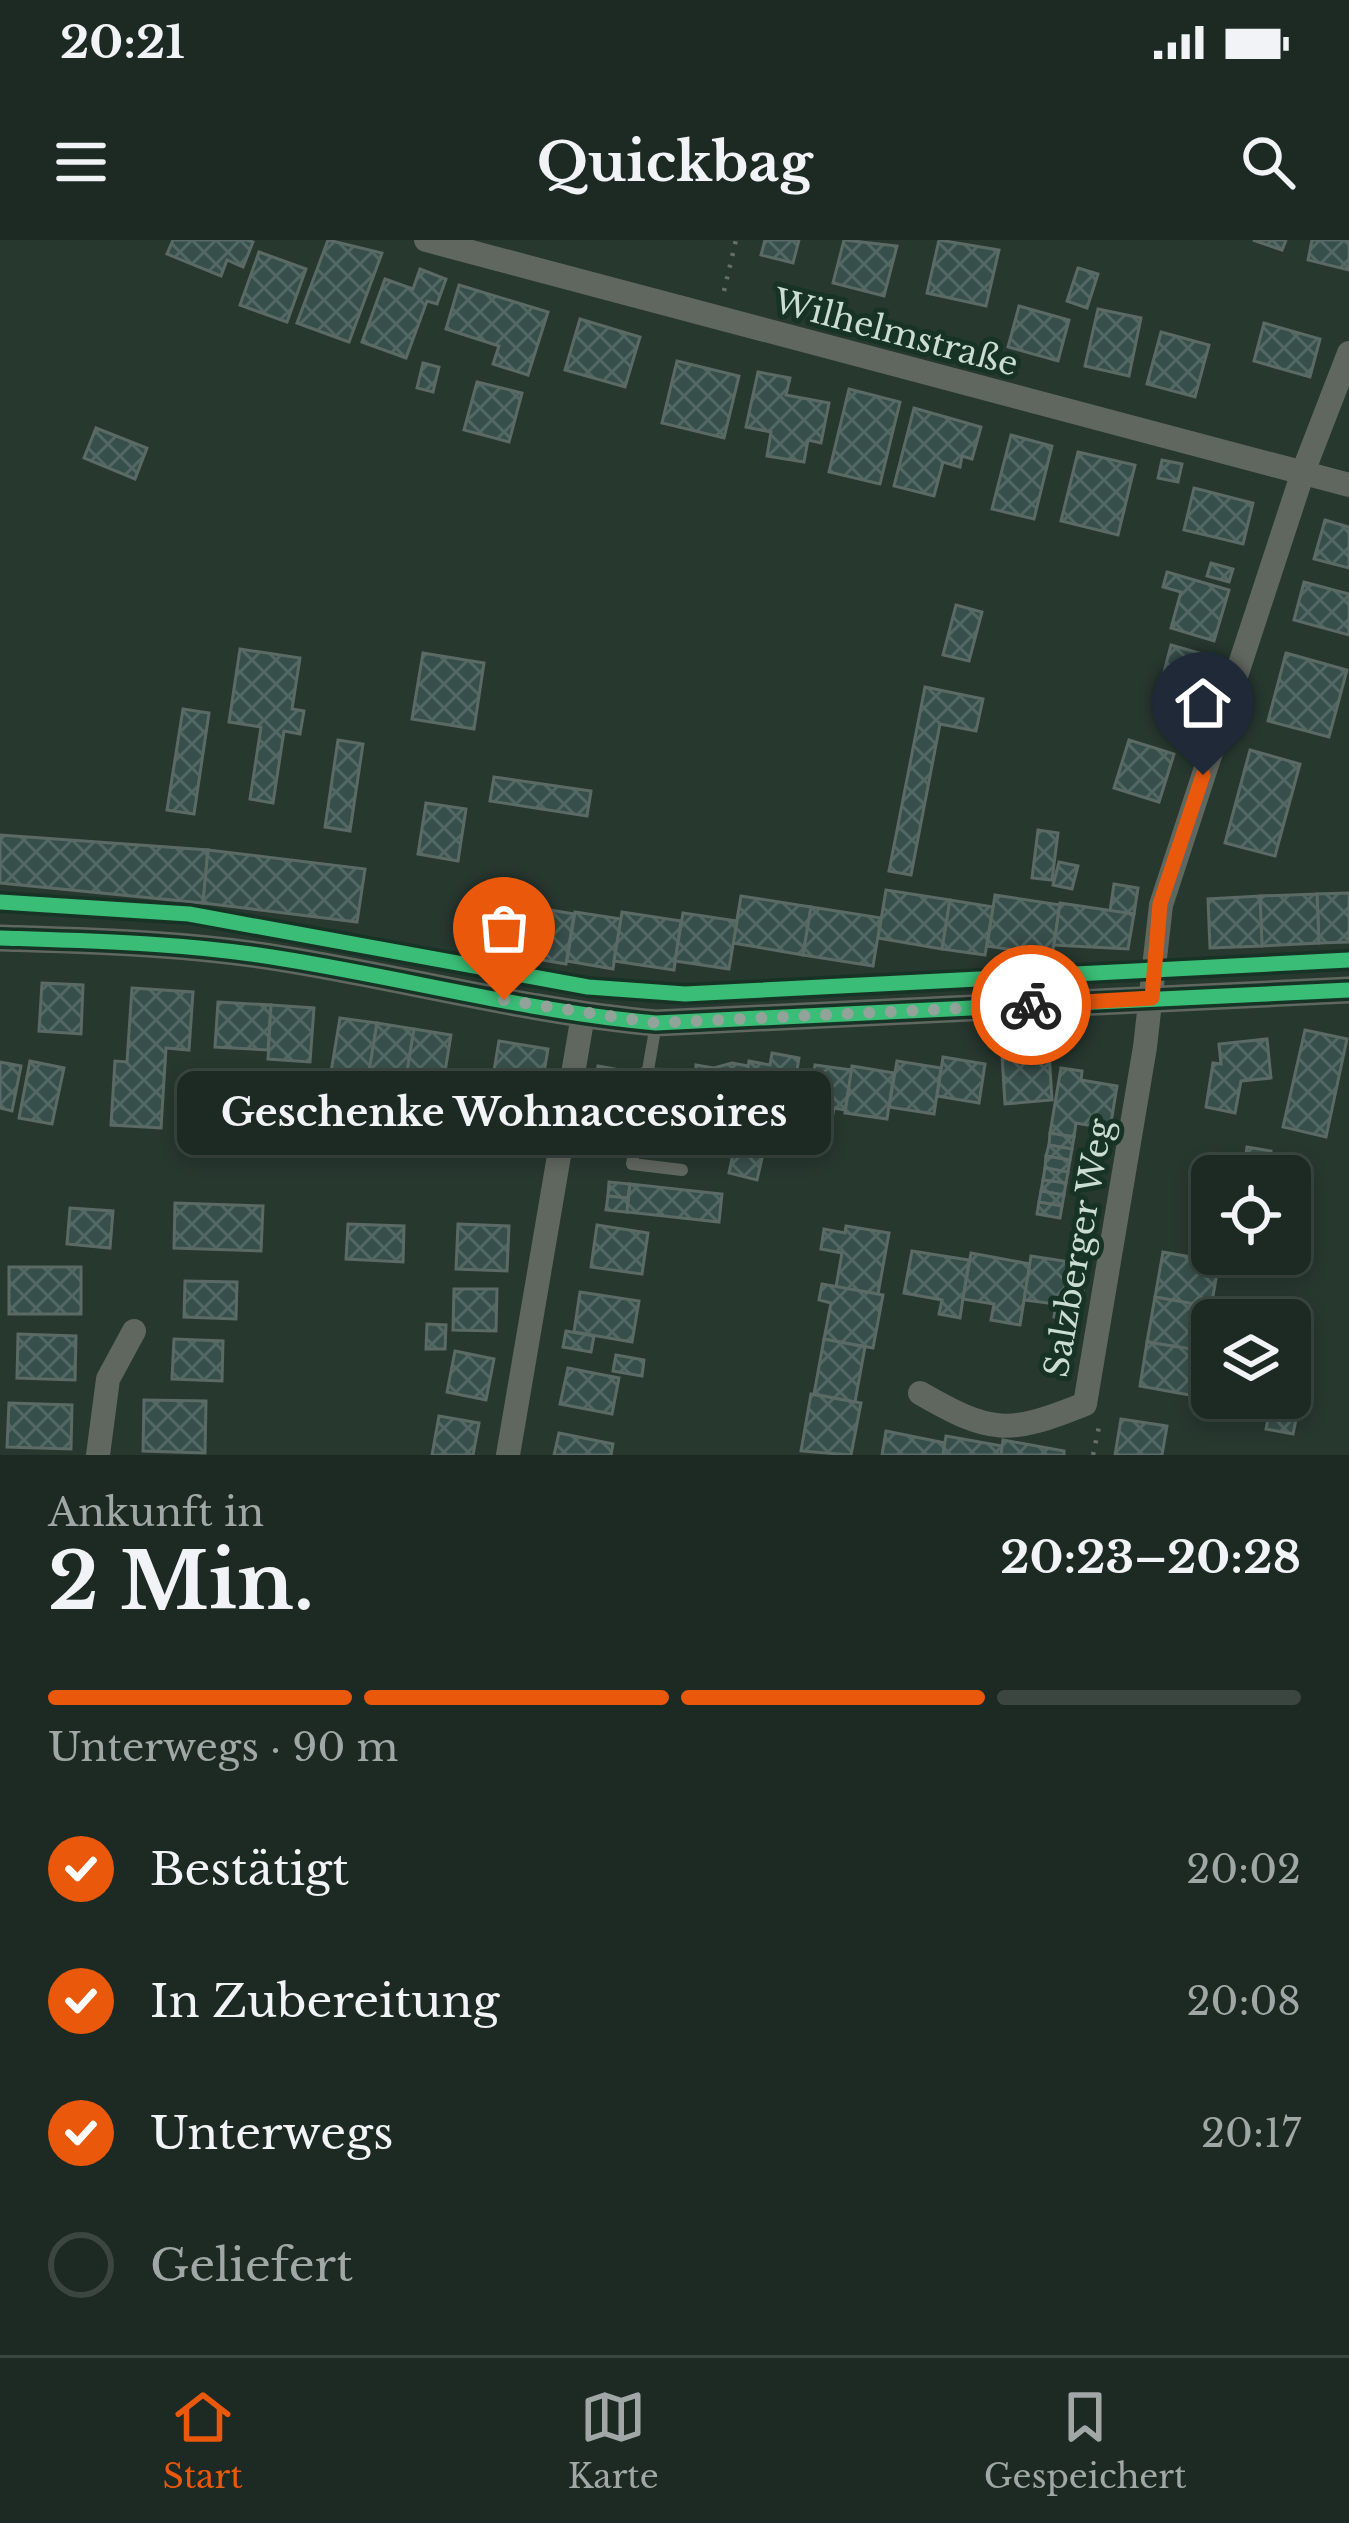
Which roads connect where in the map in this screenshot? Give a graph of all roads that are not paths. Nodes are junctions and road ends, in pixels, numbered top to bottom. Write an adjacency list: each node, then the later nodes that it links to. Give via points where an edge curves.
1 (426, 240): 3 (street, Wilhelmstraße)
2 (1349, 353): 3 (street)
3 (1303, 472): 4 (street, Wilhelmstraße); 7 (street, via 1160,904)
4 (1349, 485)
5 (0, 938): 8 (street, via 280,958)
6 (1349, 990): 7 (street)
7 (1152, 998): 9 (street); 14 (street, Salzberger Weg, via 1085,1404 1034,1424 976,1426)
8 (583, 1015): 9 (street); 16 (street)
9 (656, 1023): 10 (lane)
10 (648, 1070)
11 (640, 1118): 12 (lane, via 632,1164)
12 (682, 1170)
13 (134, 1331): 15 (street, via 108,1379)
14 (920, 1393)
15 (98, 1455)
16 (508, 1455)

